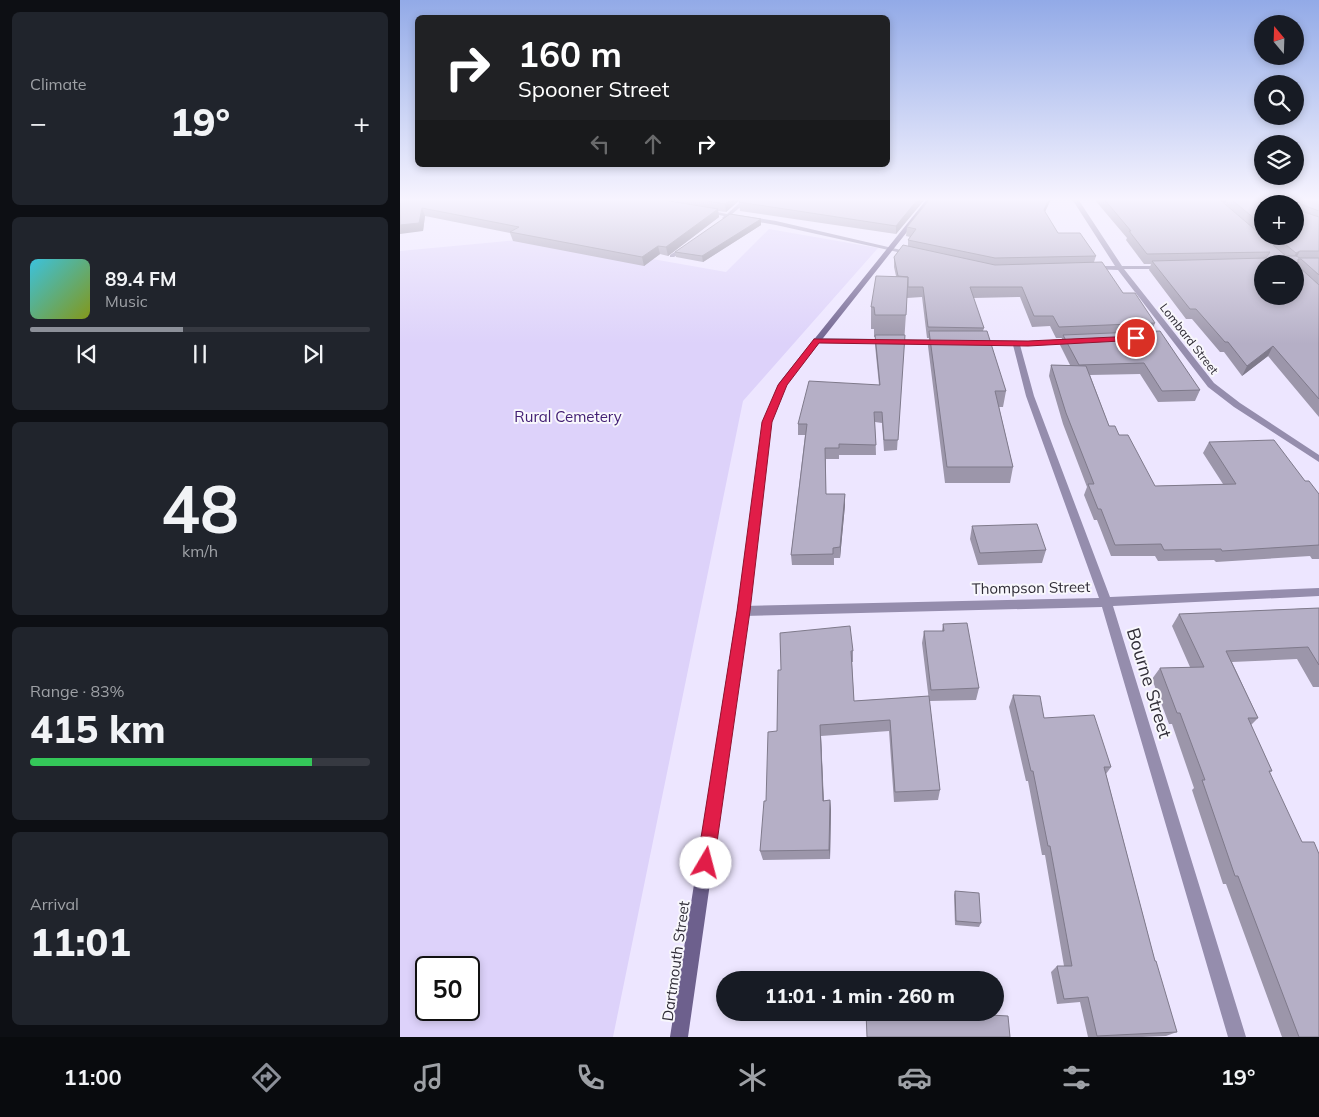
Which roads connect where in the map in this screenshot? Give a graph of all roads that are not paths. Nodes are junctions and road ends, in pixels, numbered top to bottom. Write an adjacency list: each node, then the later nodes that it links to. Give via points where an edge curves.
1 (684, 247): 5 (street)
2 (1107, 247): 8 (street, Lombard Street)
3 (890, 248): 4 (street); 11 (main road, Dartmouth Street)
4 (918, 254)
5 (672, 256)
6 (1168, 266): 8 (street)
7 (1091, 268): 8 (street)
8 (1120, 268): 9 (street, Lombard Street)
9 (1172, 336): 10 (street); 16 (street, Lombard Street, via 1211,385)
10 (1163, 337)
11 (817, 340): 13 (street); 19 (main road, Dartmouth Street, via 782,385 767,422)
12 (1086, 341): 15 (street)
13 (946, 342)
14 (966, 342): 15 (street)
15 (1016, 343): 18 (street, Bourne Street, via 1030,396)
16 (1319, 459)
17 (1319, 592): 18 (street, Thompson Street)
18 (1106, 602): 19 (street, Thompson Street); 21 (street, Bourne Street)
19 (743, 611): 20 (main road, Dartmouth Street)
20 (679, 1037)
21 (1237, 1037)

